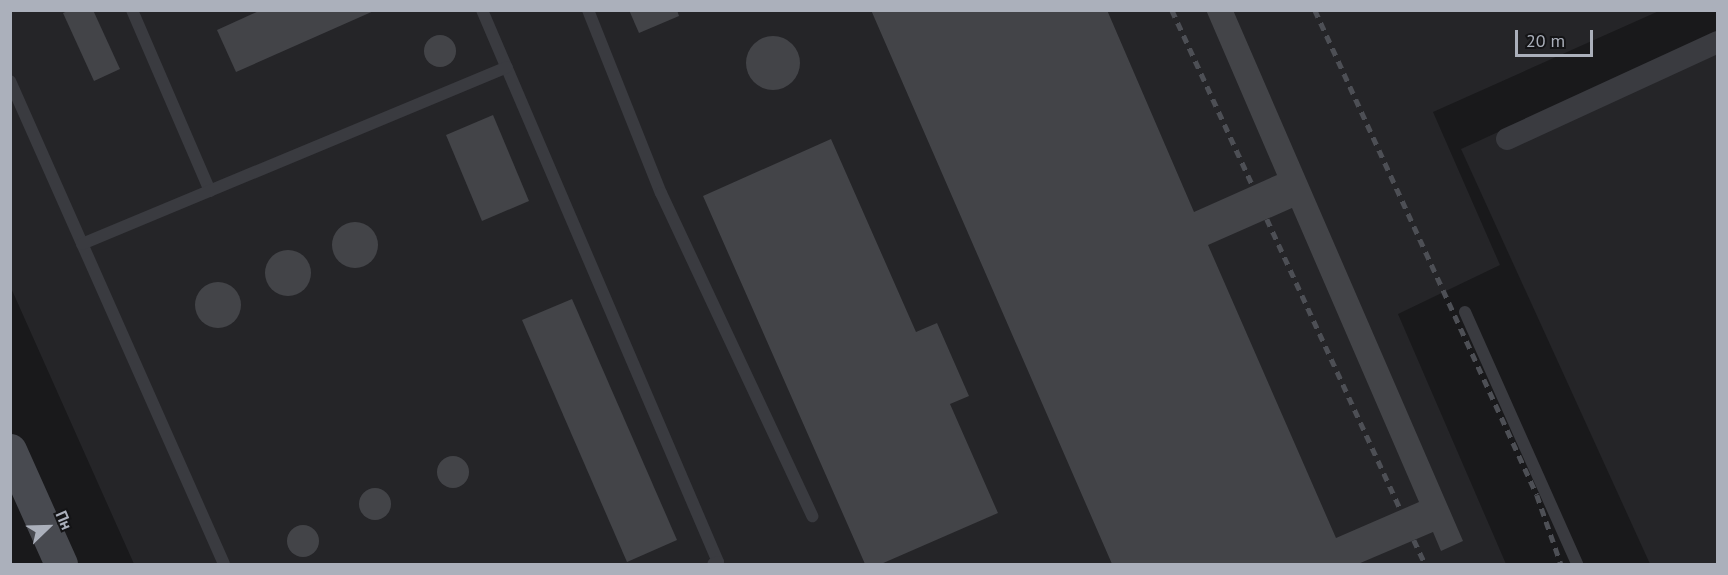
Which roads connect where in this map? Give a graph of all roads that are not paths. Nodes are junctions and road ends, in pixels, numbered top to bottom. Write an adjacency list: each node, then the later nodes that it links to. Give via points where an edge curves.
1 (132, 10): 8 (lane)
2 (482, 10): 5 (lane)
3 (588, 10): 12 (lane, via 661,193)
4 (1718, 42): 7 (street)
5 (507, 67): 8 (lane); 15 (lane, via 718,562)
6 (10, 81): 9 (lane)
7 (1507, 139)
8 (210, 191): 9 (lane)
9 (82, 243): 14 (lane)
10 (1465, 312): 16 (lane)
11 (10, 450): 13 (street)
12 (812, 516)
13 (62, 564)
14 (224, 564)
15 (713, 564)
16 (1577, 564)

